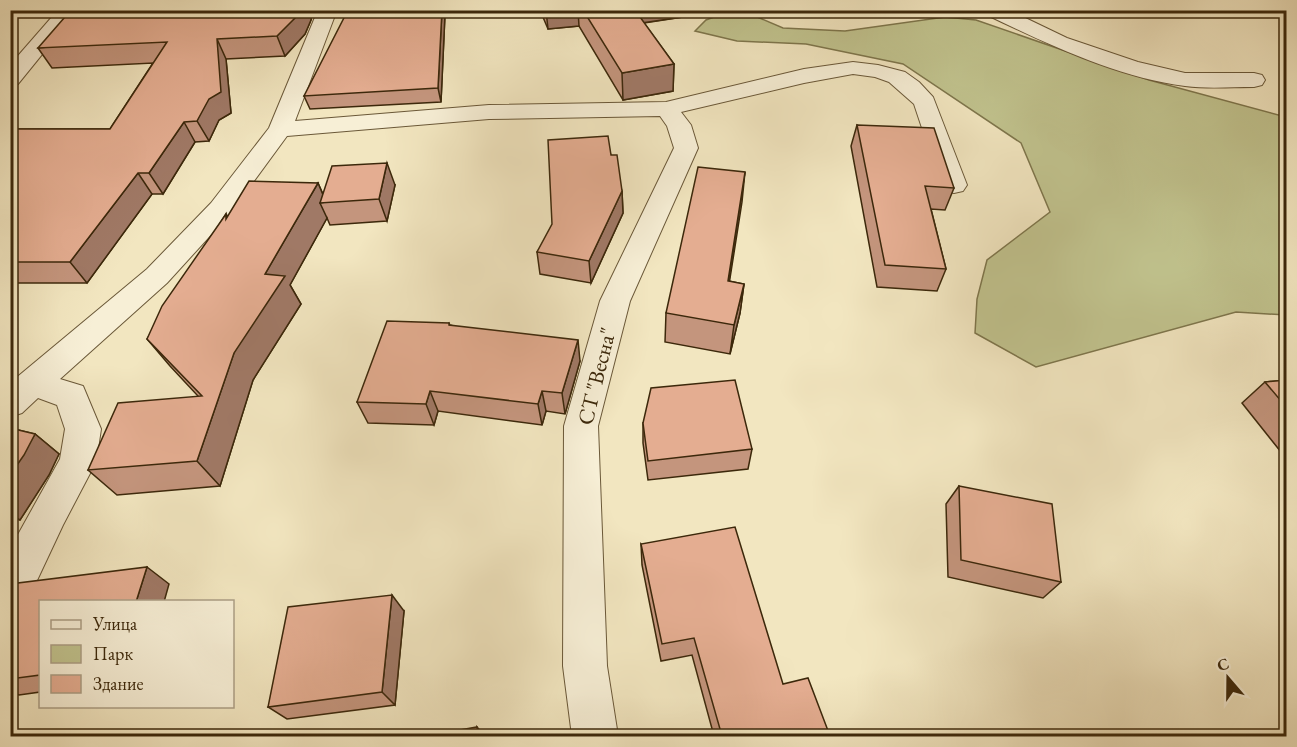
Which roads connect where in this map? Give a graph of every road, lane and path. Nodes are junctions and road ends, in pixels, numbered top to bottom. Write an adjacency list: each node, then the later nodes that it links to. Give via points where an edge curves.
1 (69, 10): 4 (street)
2 (328, 10): 7 (street)
3 (992, 10): 5 (street, via 1060,42 1131,67 1185,80)
4 (10, 79)
5 (1254, 80)
6 (666, 109): 7 (street, via 489,112); 8 (street, via 804,76 853,68 878,71 897,77 925,102); 11 (street, СТ "Весна", via 679,125 686,148 615,301 581,426 585,666)
7 (280, 129): 9 (street, via 220,209 157,276)
8 (954, 185)
9 (22, 393): 10 (street, via 71,396 83,429 78,462)
10 (10, 592)
11 (595, 736)

